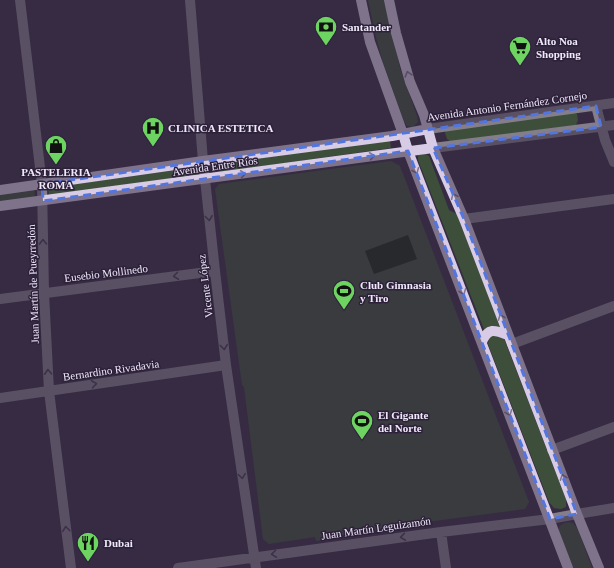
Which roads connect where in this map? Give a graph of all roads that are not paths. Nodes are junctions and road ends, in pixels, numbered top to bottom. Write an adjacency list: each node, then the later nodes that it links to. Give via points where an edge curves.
1 (20, 0): 16 (street, Juan Martín de Pueyrredón)
2 (190, 0): 13 (street, Vicente López)
3 (361, 0): 10 (main road, via 370,42)
4 (389, 0): 9 (main road, one-way to 4, via 410,82)
5 (614, 103): 6 (street, Avenida Antonio Fernández Cornejo)
6 (596, 106): 8 (street); 9 (street, Avenida Antonio Fernández Cornejo)
7 (614, 125): 8 (street)
8 (601, 127): 11 (street); 14 (street)
9 (428, 129): 10 (main road, Avenida Antonio Fernández Cornejo); 11 (main road)
10 (403, 134): 12 (main road); 13 (main road, Avenida Entre Ríos)
11 (433, 148): 12 (main road, Avenida Entre Ríos); 21 (main road, one-way to 11)
12 (408, 151): 15 (main road, Avenida Entre Ríos, one-way to 12); 27 (main road, one-way to 27)
13 (203, 161): 15 (street, Vicente López); 16 (main road, Avenida Entre Ríos)
14 (614, 162)
15 (204, 179): 19 (main road, Avenida Entre Ríos); 22 (street, Vicente López, one-way to 22)
16 (42, 184): 17 (main road, Avenida Entre Ríos); 19 (street, Juan Martín de Pueyrredón)
17 (0, 190)
18 (614, 199): 21 (street)
19 (43, 200): 20 (main road, Avenida Entre Ríos); 23 (street, Juan Martín de Pueyrredón, one-way to 19)
20 (0, 206)
21 (464, 219): 26 (main road, one-way to 21)
22 (215, 271): 23 (street, Eusebio Mollinedo, one-way to 23); 29 (street, Vicente López, one-way to 29)
23 (44, 293): 24 (street, Eusebio Mollinedo); 30 (street, Juan Martín de Pueyrredón, one-way to 23)
24 (0, 299)
25 (614, 306): 28 (street)
26 (508, 335): 27 (main road, via 499,331 488,332); 28 (main road)
27 (482, 342): 36 (main road, one-way to 36)
28 (512, 344): 33 (main road)
29 (226, 365): 30 (street, Bernardino Rivadavia, one-way to 29); 38 (street, Vicente López, one-way to 38)
30 (49, 391): 31 (street, Bernardino Rivadavia); 39 (street, Juan Martín de Pueyrredón, one-way to 30)
31 (0, 398)
32 (614, 427): 33 (street)
33 (552, 450): 35 (main road, one-way to 33)
34 (614, 508): 35 (street, Juan Martín Leguizamón)
35 (577, 514): 36 (street, Juan Martín Leguizamón); 44 (main road)
36 (550, 519): 37 (street, Juan Martín Leguizamón); 43 (main road)
37 (441, 532): 38 (street, Juan Martín Leguizamón, one-way to 38); 42 (street)
38 (254, 557): 40 (street, Juan Martín Leguizamón); 41 (street, Vicente López)
39 (71, 568)
40 (178, 568)
41 (256, 568)
42 (446, 568)
43 (568, 568)
44 (599, 568)

